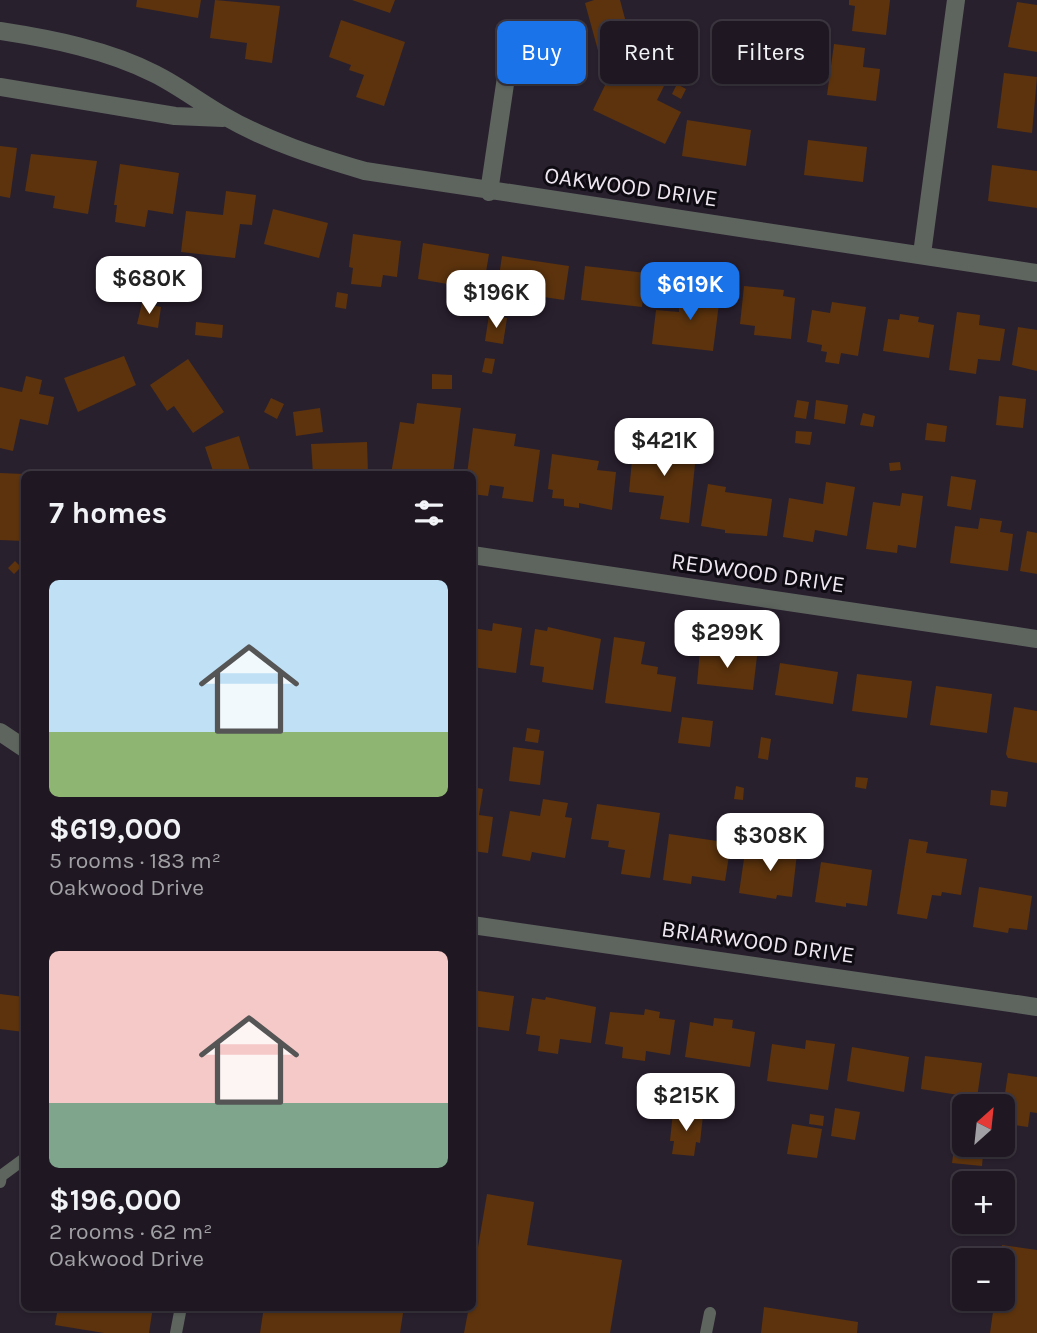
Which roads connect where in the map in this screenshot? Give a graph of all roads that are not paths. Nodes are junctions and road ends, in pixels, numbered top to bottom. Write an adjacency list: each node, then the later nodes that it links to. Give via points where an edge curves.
1 (956, 0): 7 (street)
2 (0, 31): 5 (street, OAKWOOD DRIVE, via 92,50 155,74)
3 (505, 84): 6 (street)
4 (0, 87): 5 (street, OAKWOOD DRIVE, via 175,116)
5 (227, 118): 6 (street, OAKWOOD DRIVE, via 318,158 365,171)
6 (489, 192): 7 (street, OAKWOOD DRIVE)
7 (922, 254): 8 (street, OAKWOOD DRIVE)
8 (1037, 273)
9 (476, 556): 10 (street, REDWOOD DRIVE)
10 (1037, 639)
11 (2, 735): 12 (street)
12 (21, 746)
13 (476, 926): 14 (street, BRIARWOOD DRIVE)
14 (1037, 1007)
15 (21, 1161): 16 (lane, via 1,1176)
16 (0, 1182)
17 (180, 1311): 19 (lane)
18 (710, 1313): 20 (lane)
19 (176, 1333)
20 (706, 1333)

